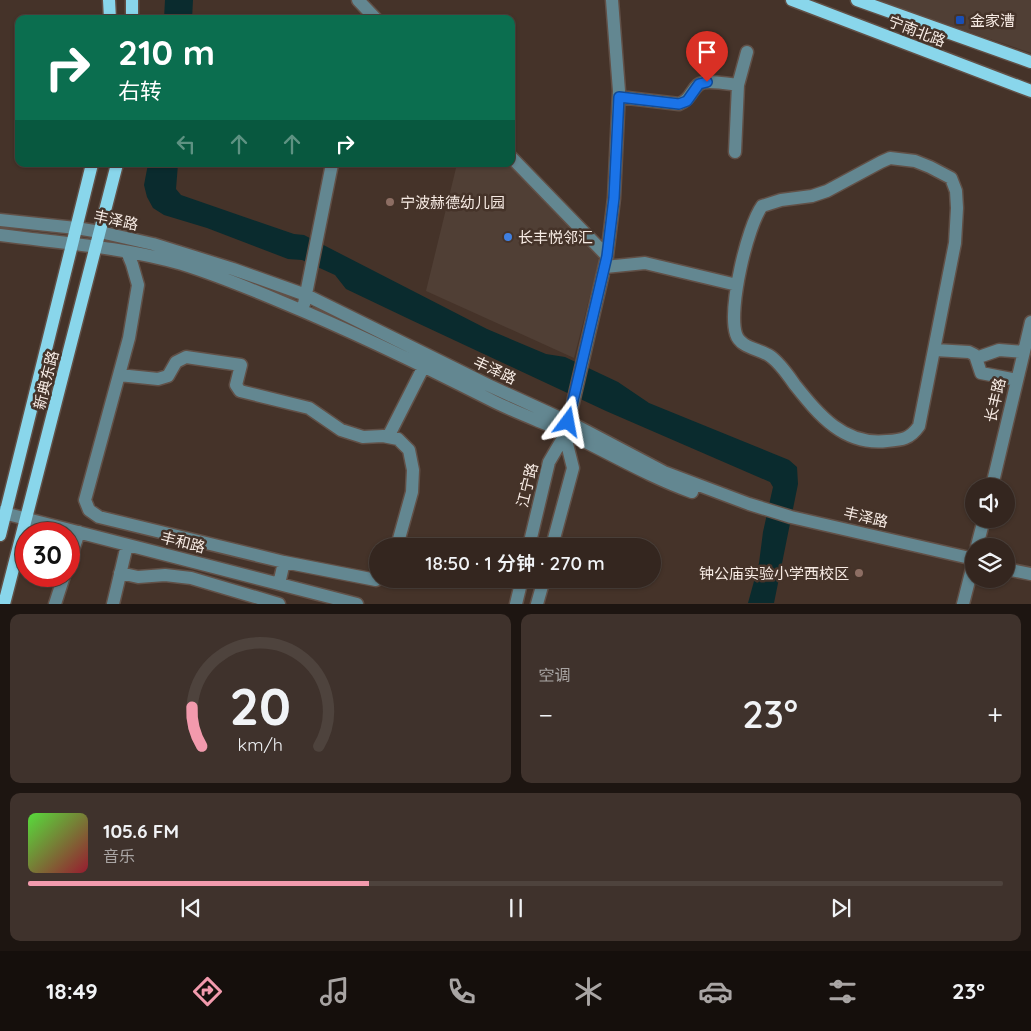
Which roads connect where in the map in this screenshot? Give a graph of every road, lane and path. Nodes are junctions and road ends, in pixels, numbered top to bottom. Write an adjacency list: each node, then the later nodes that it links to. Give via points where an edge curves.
1 (109, 0): 6 (main road)
2 (132, 0): 7 (main road)
3 (612, 0): 12 (street)
4 (792, 0): 11 (main road, 宁南北路)
5 (857, 0): 9 (main road, 宁南北路)
6 (110, 15)
7 (132, 15)
8 (747, 52): 10 (street)
9 (1031, 62)
10 (738, 85): 12 (street, via 699,84 687,101 679,104); 13 (street)
11 (1031, 91)
12 (619, 97): 25 (street, via 614,198)
13 (735, 152)
14 (515, 161): 25 (street)
15 (91, 167): 19 (main road, 新典东路)
16 (116, 167): 20 (main road, 新典东路)
17 (331, 167): 27 (street)
18 (0, 220): 19 (street, 丰泽路)
19 (76, 228): 20 (street, 丰泽路); 22 (main road, 新典东路)
20 (100, 232): 23 (main road, 新典东路); 27 (street, 丰泽路, via 153,244)
21 (0, 235): 22 (street, 丰泽路)
22 (72, 244): 23 (street, 丰泽路); 39 (main road, 新典东路)
23 (97, 247): 24 (street, 丰泽路); 40 (main road, 新典东路)
24 (127, 252): 28 (street, 丰泽路, via 181,264); 34 (street, via 138,285)
25 (606, 261): 26 (street, via 645,263); 36 (street)
26 (737, 285): 30 (street, via 734,309 736,336 744,344 770,356 816,411 837,430 853,436 877,442 913,435 919,426); 30 (street, via 762,206 828,191 890,158 915,161 951,178 958,208 955,243)
27 (306, 295): 28 (street); 36 (street, 丰泽路, via 488,385)
28 (303, 311): 33 (street, 丰泽路)
29 (1031, 322): 31 (street, 长丰路)
30 (935, 350): 32 (street, via 969,352)
31 (1024, 352): 32 (street, via 999,350); 35 (street, 长丰路)
32 (976, 358): 35 (street, via 981,373)
33 (424, 366): 36 (street, 丰泽路, via 490,399); 37 (street)
34 (119, 374): 37 (street, via 158,380 168,376 176,362 186,357 241,365 236,385 240,391 309,408 341,430 363,438); 50 (street, via 85,500 89,510 99,517)
35 (1017, 380): 38 (street, 长丰路)
36 (567, 430): 41 (street, 丰泽路); 41 (street, 丰泽路, via 661,481 742,510); 46 (street, 江宁路, via 549,462); 47 (street, via 573,468)
37 (388, 437): 45 (street, via 398,440 409,450 413,470 412,492)
38 (994, 478)
39 (3, 513): 40 (street, 丰和路); 44 (main road, 新典东路)
40 (26, 519): 42 (street, 丰和路); 60 (main road, 新典东路)
41 (791, 521): 49 (street, 丰泽路)
42 (38, 522)
43 (80, 532): 48 (street, 丰和路)
44 (0, 535)
45 (399, 538)
46 (531, 538)
47 (554, 538)
48 (127, 545): 52 (street); 55 (street, 丰和路)
49 (965, 561)
50 (284, 562): 54 (street); 55 (street)
51 (1015, 571): 53 (street)
52 (120, 573): 62 (street); 63 (street, via 138,577 192,578)
53 (1031, 574)
54 (369, 579)
55 (279, 584): 64 (street, 丰和路)
56 (60, 587): 61 (street)
57 (520, 588): 65 (street)
58 (541, 588): 66 (street)
59 (968, 588): 67 (street)
60 (4, 604)
61 (55, 604)
62 (113, 604)
63 (279, 604)
64 (357, 604)
65 (516, 604)
66 (537, 604)
67 (964, 604)

